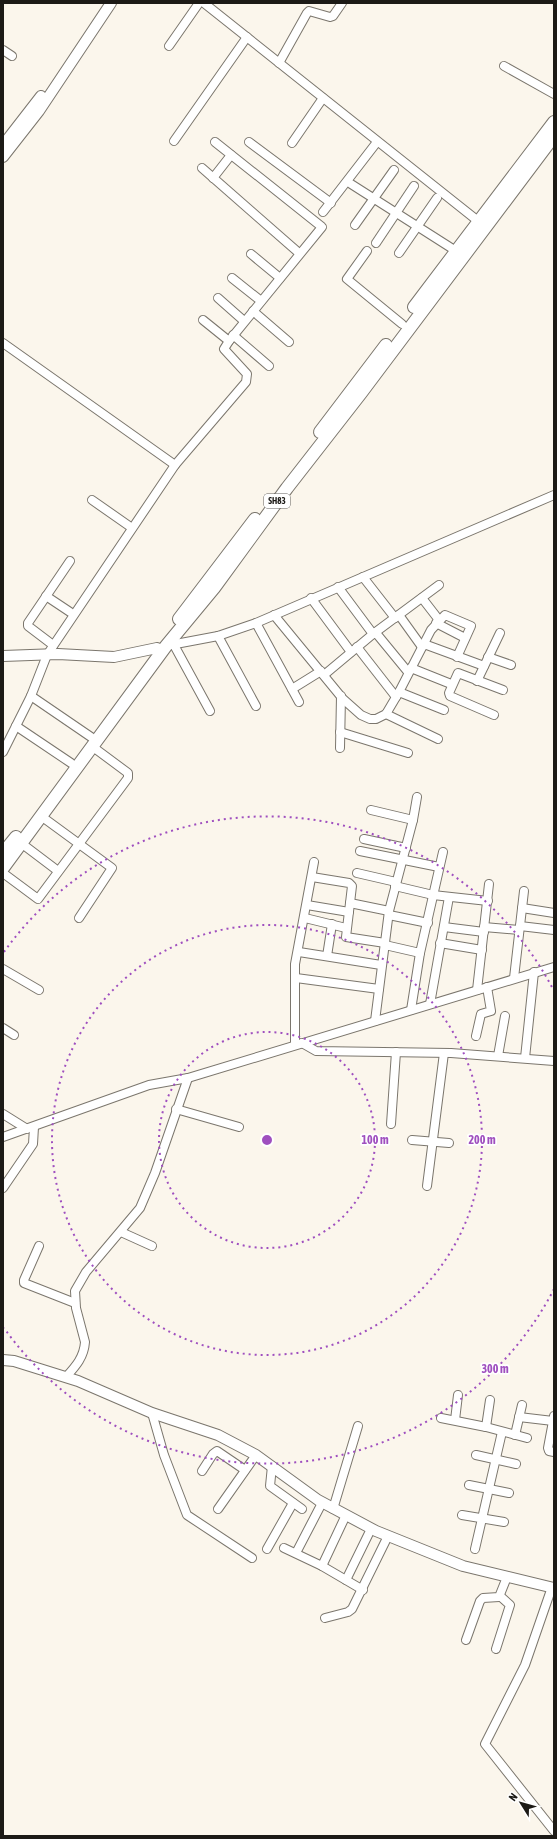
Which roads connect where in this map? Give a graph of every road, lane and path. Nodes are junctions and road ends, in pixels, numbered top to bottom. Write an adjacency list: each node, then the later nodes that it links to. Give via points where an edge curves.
1 (104, 3): 21 (street, via 36,103)
2 (111, 3): 23 (street, via 38,111)
3 (199, 3): 7 (street)
4 (204, 3): 6 (street)
5 (342, 3): 10 (street, via 330,17 309,11)
6 (247, 38): 10 (street); 16 (street)
7 (169, 46)
8 (3, 50): 9 (street)
9 (12, 56)
10 (279, 63): 13 (street)
11 (504, 66): 12 (street)
12 (554, 94)
13 (323, 98): 19 (street); 20 (street)
14 (554, 122): 34 (main road, SH83)
15 (554, 136): 56 (main road, SH83, via 361,393)
16 (174, 141)
17 (215, 142): 22 (street)
18 (249, 142): 31 (street)
19 (378, 142): 31 (street); 34 (street)
20 (292, 143)
21 (3, 145)
22 (231, 155): 26 (street); 40 (street, via 320,224 320,231)
23 (3, 157)
24 (202, 168): 26 (street)
25 (394, 170): 29 (street)
26 (213, 178): 40 (street)
27 (351, 184): 29 (street)
28 (414, 186): 33 (street)
29 (373, 198): 33 (street); 35 (street)
30 (437, 198): 36 (street)
31 (331, 202): 32 (street)
32 (323, 212)
33 (396, 213): 36 (street); 37 (street)
34 (478, 221): 39 (main road, SH83)
35 (356, 225)
36 (418, 227): 39 (street); 41 (street)
37 (376, 243)
38 (367, 251): 50 (street, via 347,279)
39 (456, 251): 50 (main road, SH83)
40 (299, 253): 44 (street)
41 (399, 253)
42 (251, 254): 44 (street)
43 (232, 278): 46 (street)
44 (280, 278): 46 (street)
45 (218, 298): 49 (street)
46 (261, 301): 47 (street)
47 (253, 311): 49 (street); 52 (street)
48 (203, 320): 51 (street)
49 (244, 321): 51 (street)
50 (402, 324): 56 (main road, SH83)
51 (231, 338): 54 (street); 55 (street, via 224,349 247,374 246,382)
52 (288, 342)
53 (3, 343): 55 (street)
54 (269, 366)
55 (175, 465): 59 (street)
56 (278, 494): 78 (main road, SH83)
57 (554, 495): 61 (street)
58 (92, 500): 59 (street)
59 (132, 528): 76 (street)
60 (70, 561): 64 (street)
61 (362, 577): 63 (street); 69 (street)
62 (439, 585): 66 (street)
63 (338, 587): 65 (street); 73 (street)
64 (46, 596): 67 (street); 76 (street, via 28,626)
65 (311, 598): 68 (street); 79 (street)
66 (422, 598): 69 (street); 70 (street)
67 (70, 612)
68 (274, 615): 71 (street); 87 (street)
69 (397, 617): 73 (street); 77 (street)
70 (437, 622): 75 (street); 75 (street, via 448,615 470,625 471,628); 77 (street)
71 (256, 623): 74 (street); 90 (street)
72 (500, 633): 83 (street)
73 (375, 634): 79 (street); 86 (street)
74 (218, 636): 78 (street); 96 (street)
75 (465, 638): 82 (street)
76 (53, 645): 80 (street)
77 (423, 645): 82 (street); 86 (street)
78 (166, 646): 80 (street, via 114,657); 98 (street); 104 (main road, SH83)
79 (354, 649): 87 (street); 92 (street)
80 (46, 655): 81 (street); 93 (street)
81 (3, 656)
82 (457, 657): 85 (street)
83 (488, 657): 84 (street); 85 (street)
84 (510, 665)
85 (484, 666): 88 (street)
86 (410, 670): 89 (street); 92 (street)
87 (323, 673): 90 (street); 94 (street)
88 (477, 681): 89 (street, via 458,673); 91 (street)
89 (451, 684): 100 (street, via 448,694 450,696)
90 (292, 688): 95 (street)
91 (502, 690)
92 (398, 695): 97 (street); 99 (street)
93 (31, 696): 101 (street); 104 (street)
94 (341, 696): 99 (street, via 361,716 376,719); 102 (street)
95 (299, 702)
96 (256, 706)
97 (444, 710)
98 (210, 711)
99 (386, 714): 103 (street)
100 (494, 715)
101 (16, 726): 106 (street); 108 (street)
102 (340, 732): 105 (street); 107 (street)
103 (438, 739)
104 (92, 742): 108 (main road, SH83); 111 (main road, SH83); 114 (street, via 129,775)
105 (340, 748)
106 (3, 750)
107 (408, 753)
108 (71, 763): 119 (main road, SH83)
109 (417, 797): 112 (street)
110 (371, 810): 112 (street)
111 (41, 816): 114 (street); 115 (main road, SH83)
112 (413, 820): 116 (street)
113 (364, 839): 116 (street)
114 (79, 842): 124 (street); 139 (street, via 112,868)
115 (21, 844): 123 (main road, SH83); 124 (street)
116 (406, 848): 120 (street)
117 (360, 851): 120 (street)
118 (443, 852): 122 (street)
119 (3, 853)
120 (402, 861): 122 (street); 128 (street)
121 (314, 862): 127 (street)
122 (439, 867): 131 (street)
123 (3, 868)
124 (58, 871): 126 (street, via 38,899)
125 (357, 873): 128 (street)
126 (3, 874)
127 (312, 877): 134 (street); 135 (street, via 348,883 352,888)
128 (396, 884): 131 (street); 137 (street)
129 (489, 884): 133 (street)
130 (524, 891): 136 (street)
131 (433, 895): 132 (street); 141 (street)
132 (449, 897): 133 (street); 143 (street)
133 (488, 901): 146 (street)
134 (307, 905): 135 (street); 140 (street)
135 (349, 907): 137 (street); 144 (street)
136 (522, 908): 138 (street); 145 (street)
137 (389, 913): 141 (street); 149 (street)
138 (554, 913)
139 (78, 918)
140 (305, 918): 142 (street); 151 (street)
141 (428, 923): 152 (street)
142 (332, 924): 144 (street); 153 (street)
143 (444, 927): 146 (street); 148 (street)
144 (346, 928): 149 (street, via 346,936)
145 (520, 928): 146 (street); 147 (street); 159 (street)
146 (484, 930): 150 (street)
147 (554, 930)
148 (440, 943): 150 (street); 164 (street)
149 (385, 944): 152 (street); 154 (street)
150 (482, 950): 163 (street)
151 (299, 952): 153 (street); 158 (street, via 295,964)
152 (420, 953): 165 (street)
153 (327, 956): 154 (street)
154 (381, 965): 161 (street)
155 (554, 967): 157 (street)
156 (3, 969): 162 (street)
157 (534, 972): 159 (street); 175 (street)
158 (296, 978): 161 (street); 171 (street)
159 (514, 978): 160 (street)
160 (487, 987): 163 (street); 170 (street, via 491,1011 481,1014)
161 (379, 989): 167 (street)
162 (39, 990)
163 (477, 990): 164 (street)
164 (430, 1004): 165 (street)
165 (411, 1010): 167 (street)
166 (505, 1016): 174 (street)
167 (375, 1021): 171 (street)
168 (3, 1028): 169 (street)
169 (14, 1035)
170 (476, 1036)
171 (299, 1044): 172 (street, via 316,1051); 177 (street)
172 (396, 1052): 173 (street); 180 (street)
173 (444, 1053): 174 (street); 185 (street)
174 (498, 1056): 175 (street)
175 (525, 1058): 176 (street)
176 (554, 1061)
177 (188, 1078): 178 (street); 182 (street, via 149,1085)
178 (176, 1109): 181 (street); 189 (street, via 143,1202)
179 (3, 1114): 182 (street)
180 (391, 1124)
181 (239, 1127)
182 (31, 1128): 183 (street); 188 (street, via 33,1144)
183 (3, 1137)
184 (412, 1140): 185 (street)
185 (432, 1141): 186 (street); 187 (street)
186 (449, 1143)
187 (426, 1186)
188 (3, 1188)
189 (121, 1232): 191 (street); 192 (street, via 80,1282 75,1291)
190 (39, 1246): 192 (street, via 24,1283)
191 (152, 1246)
192 (75, 1303): 194 (street, via 85,1342 79,1362)
193 (3, 1360): 194 (street)
194 (66, 1377): 198 (street)
195 (458, 1395): 202 (street)
196 (490, 1400): 204 (street)
197 (522, 1405): 200 (street)
198 (152, 1412): 209 (street, via 218,1435); 234 (street, via 164,1455 188,1515)
199 (441, 1418): 202 (street)
200 (519, 1418): 201 (street); 206 (street)
201 (554, 1419): 208 (street, via 548,1448)
202 (455, 1420): 204 (street)
203 (358, 1426): 223 (street)
204 (486, 1427): 205 (street)
205 (502, 1432): 206 (street); 211 (street)
206 (515, 1435): 207 (street)
207 (527, 1438)
208 (554, 1452)
209 (256, 1455): 213 (street); 214 (street)
210 (476, 1455): 211 (street)
211 (496, 1460): 212 (street); 217 (street)
212 (516, 1464)
213 (272, 1466): 219 (street); 220 (street, via 270,1486)
214 (245, 1470): 215 (street, via 217,1451); 221 (street)
215 (202, 1471)
216 (469, 1485): 217 (street)
217 (490, 1489): 218 (street); 226 (street)
218 (509, 1493)
219 (322, 1502): 223 (street); 233 (street)
220 (294, 1503): 222 (street); 231 (street)
221 (218, 1509)
222 (302, 1509)
223 (333, 1509): 224 (street)
224 (346, 1515): 228 (street); 235 (street)
225 (462, 1515): 226 (street)
226 (483, 1518): 227 (street); 232 (street)
227 (504, 1522)
228 (372, 1528): 229 (street); 237 (street)
229 (388, 1536): 236 (street, via 464,1566); 239 (street)
230 (284, 1548): 233 (street)
231 (267, 1549)
232 (476, 1549)
233 (296, 1553): 235 (street)
234 (252, 1558)
235 (322, 1566): 237 (street)
236 (507, 1577): 238 (street); 240 (street)
237 (346, 1580): 239 (street)
238 (553, 1588): 244 (street, via 525,1665 485,1744)
239 (363, 1590): 241 (street, via 350,1611)
240 (500, 1596): 242 (street, via 483,1598 480,1601); 243 (street, via 510,1605)
241 (325, 1618)
242 (466, 1640)
243 (496, 1649)
244 (554, 1832)

